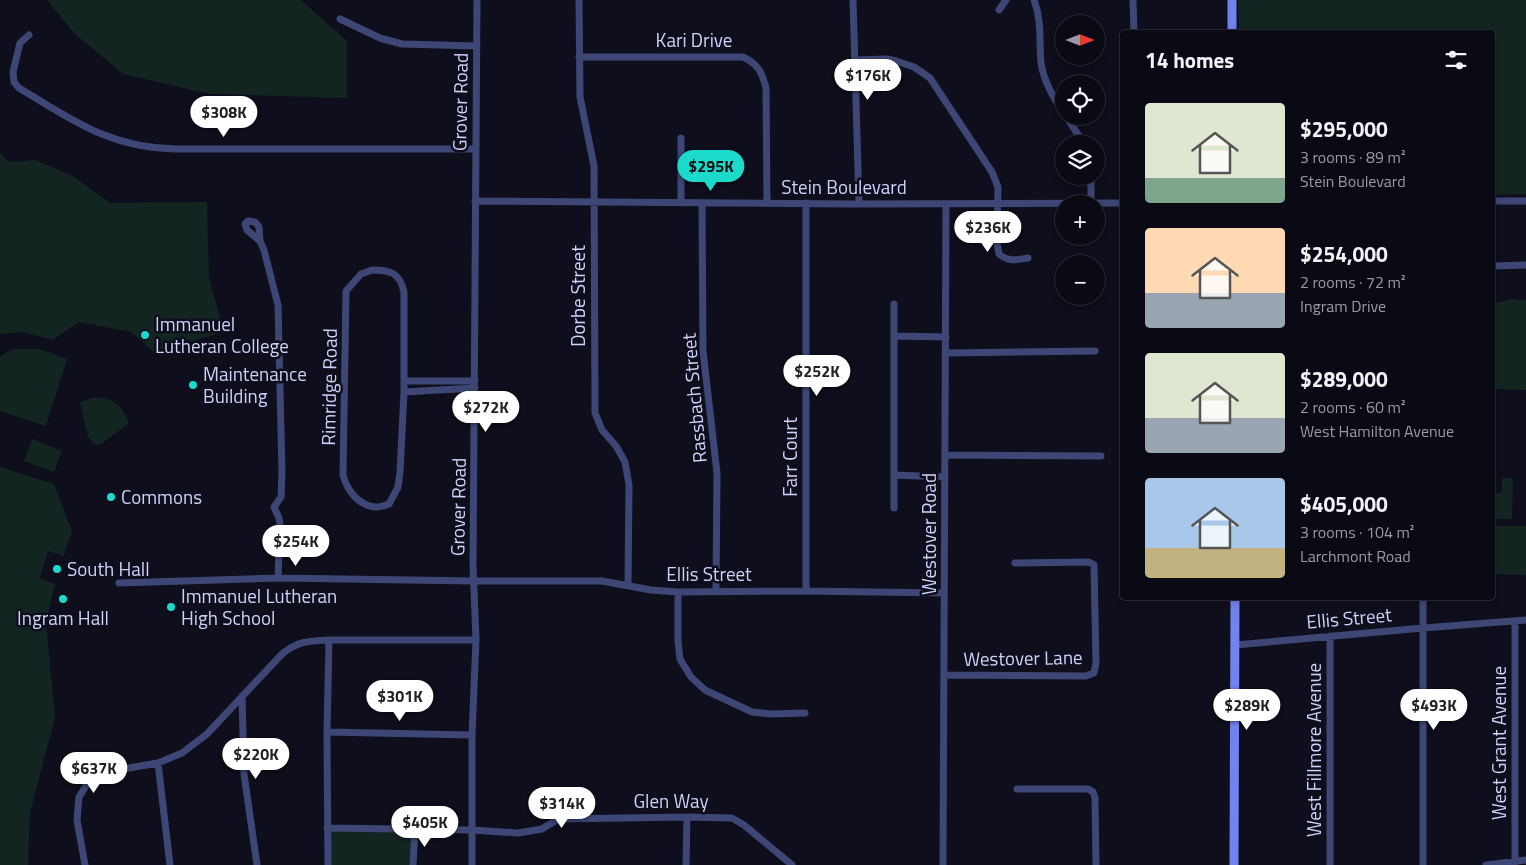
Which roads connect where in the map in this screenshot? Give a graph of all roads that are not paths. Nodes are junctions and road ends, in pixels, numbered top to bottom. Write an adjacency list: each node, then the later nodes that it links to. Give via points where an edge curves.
1 (477, 0): 13 (street, Grover Road)
2 (579, 0): 14 (street, Dorbe Street)
3 (853, 0): 15 (street)
4 (1006, 0): 8 (street)
5 (1034, 0): 16 (street, via 1040,24 1041,64)
6 (1133, 0): 10 (street)
7 (1232, 0): 11 (street)
8 (999, 10)
9 (340, 19): 13 (street, via 380,38 402,44)
10 (1134, 30)
11 (1232, 30)
12 (29, 35): 18 (street, via 20,43 13,72 14,82 19,88 98,134 124,143 144,148 176,149)
13 (477, 46): 18 (street, Grover Road)
14 (579, 57): 21 (street, Dorbe Street, via 580,98 594,166); 26 (street, Kari Drive, via 743,57 751,61 763,75 766,88)
15 (856, 60): 22 (street, via 896,61 914,67 930,78 992,172 998,187); 28 (street)
16 (1055, 100)
17 (681, 138): 24 (street)
18 (475, 149): 19 (street, Grover Road)
19 (475, 200): 21 (street, Stein Boulevard); 43 (street, Grover Road)
20 (1526, 201): 23 (street)
21 (594, 202): 24 (street, Stein Boulevard); 54 (street, Dorbe Street, via 595,413 602,430 624,462 629,485)
22 (998, 202): 29 (street, Stein Boulevard); 32 (street, Stein Boulevard); 34 (street, via 999,254 1005,259)
23 (1495, 202)
24 (681, 203): 25 (street, Stein Boulevard)
25 (702, 203): 26 (street, Stein Boulevard); 55 (street, Rassbach Street, via 703,351 717,473)
26 (768, 203): 27 (street, Stein Boulevard)
27 (806, 203): 28 (street, Stein Boulevard); 56 (street, Farr Court)
28 (859, 203): 32 (street, Stein Boulevard)
29 (1055, 203)
30 (1105, 203): 31 (street, Stein Boulevard)
31 (1120, 203)
32 (946, 204): 39 (street, Westover Road)
33 (260, 241): 51 (street, via 278,305 282,472 281,497 274,507 280,524)
34 (1028, 258)
35 (1526, 265): 36 (street)
36 (1495, 266)
37 (894, 304): 38 (street)
38 (895, 336): 39 (street); 47 (street)
39 (946, 337): 41 (street, Westover Road)
40 (1095, 351): 41 (street)
41 (946, 353): 45 (street, Westover Road)
42 (404, 381): 43 (street); 44 (street, Rimridge Road); 44 (street, Rimridge Road, via 402,282 386,270 372,270 361,274 346,291 343,475 354,497 377,507 389,504 398,487)
43 (475, 384): 44 (street); 52 (street, Grover Road)
44 (404, 392)
45 (945, 455): 46 (street); 48 (street, Westover Road)
46 (1101, 456)
47 (894, 475): 48 (street); 49 (street)
48 (945, 477): 58 (street, Westover Road)
49 (894, 508)
50 (1015, 563): 68 (street, Westover Lane, via 1089,562 1094,565 1094,673 1086,676)
51 (278, 578): 52 (street, Ellis Street); 53 (street, Ellis Street)
52 (474, 581): 54 (street, Ellis Street, via 602,581); 66 (street, Grover Road)
53 (119, 583)
54 (628, 585): 57 (street, Ellis Street)
55 (716, 591): 56 (street, Ellis Street); 57 (street, Ellis Street)
56 (806, 591): 58 (street, Ellis Street)
57 (678, 592): 70 (street, via 680,659 691,677 705,690 752,712)
58 (944, 593): 68 (street, Westover Road)
59 (1235, 600): 67 (street)
60 (1423, 600): 63 (street)
61 (1515, 620): 62 (street, Ellis Street); 63 (street, Ellis Street); 80 (street, West Grant Avenue)
62 (1526, 620)
63 (1423, 628): 64 (street, Ellis Street); 93 (street)
64 (1330, 636): 67 (street, Ellis Street); 92 (street, West Fillmore Avenue)
65 (329, 640): 66 (street); 69 (street, via 293,645); 71 (street)
66 (476, 640): 72 (street, Grover Road)
67 (1235, 645): 91 (street)
68 (944, 675): 89 (street, Westover Road)
69 (242, 696): 73 (street, via 207,734 182,753); 83 (street, via 244,774)
70 (805, 713)
71 (327, 732): 72 (street); 76 (street)
72 (472, 735): 78 (street, Grover Road)
73 (158, 763): 81 (street, via 91,778 78,804 77,820); 82 (street)
74 (1017, 789): 90 (street, via 1088,789 1093,792)
75 (687, 817): 78 (street, Glen Way, via 558,819 542,829 518,833); 87 (street); 88 (street, Glen Way, via 732,818)
76 (327, 828): 77 (street, Glen Way); 84 (street)
77 (415, 830): 78 (street, Glen Way); 85 (street)
78 (472, 830): 86 (street, Grover Road)
79 (1526, 860): 80 (street)
80 (1515, 863): 94 (street)
81 (85, 865)
82 (170, 865)
83 (257, 865)
84 (328, 865)
85 (413, 865)
86 (472, 865)
87 (686, 865)
88 (792, 865)
89 (943, 865)
90 (1096, 865)
91 (1234, 865)
92 (1330, 865)
93 (1423, 865)
94 (1486, 865)

